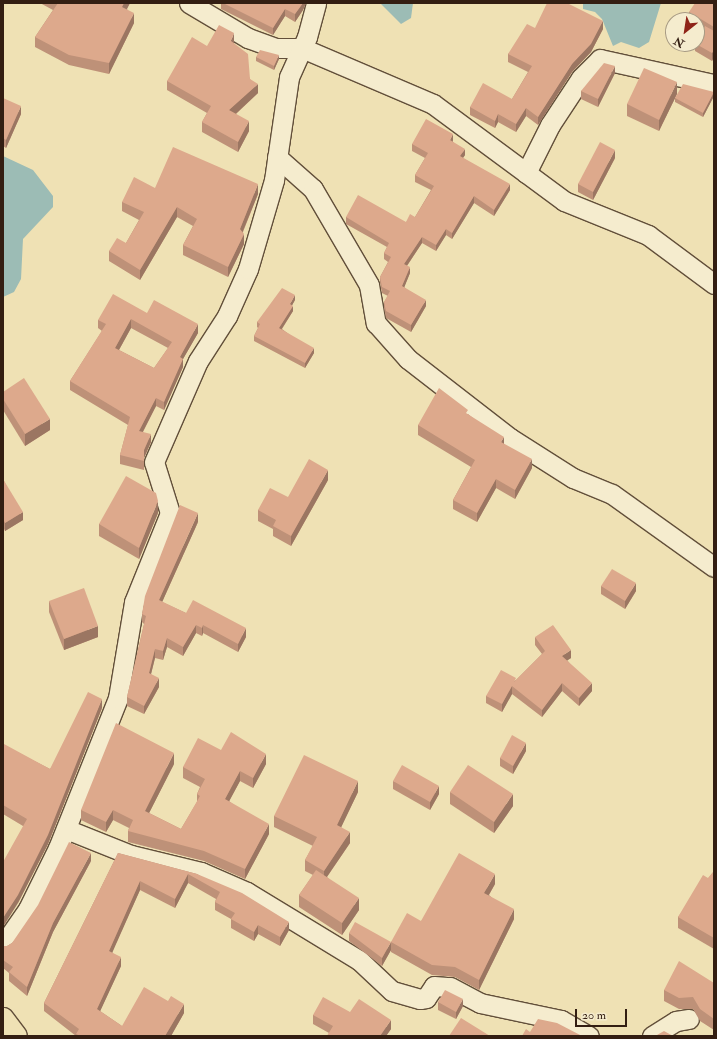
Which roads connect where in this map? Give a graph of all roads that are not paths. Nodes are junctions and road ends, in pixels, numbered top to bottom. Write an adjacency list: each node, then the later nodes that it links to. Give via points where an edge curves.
1 (188, 3): 3 (street, via 248,38 276,48)
2 (316, 3): 3 (street)
3 (302, 48): 5 (street, via 289,77); 6 (street, via 433,104)
4 (714, 84): 6 (street, via 600,59 581,78 550,125)
5 (277, 158): 8 (street, via 313,189 369,284 376,323 408,359 510,438 573,478 612,494); 9 (street, via 248,269 227,316 198,361 154,462 170,513 134,602 118,698)
6 (526, 173): 7 (street, via 564,201 648,235)
7 (714, 284)
8 (714, 567)
9 (66, 829): 10 (street, via 28,909); 14 (street, via 131,855 201,872 246,892 359,960 392,991 420,999 426,998 434,986 450,987 480,1003 561,1020)
10 (3, 945)
11 (3, 1019): 13 (highway)
12 (689, 1019): 15 (street, via 676,1021)
13 (16, 1036)
14 (589, 1036)
15 (652, 1036)

